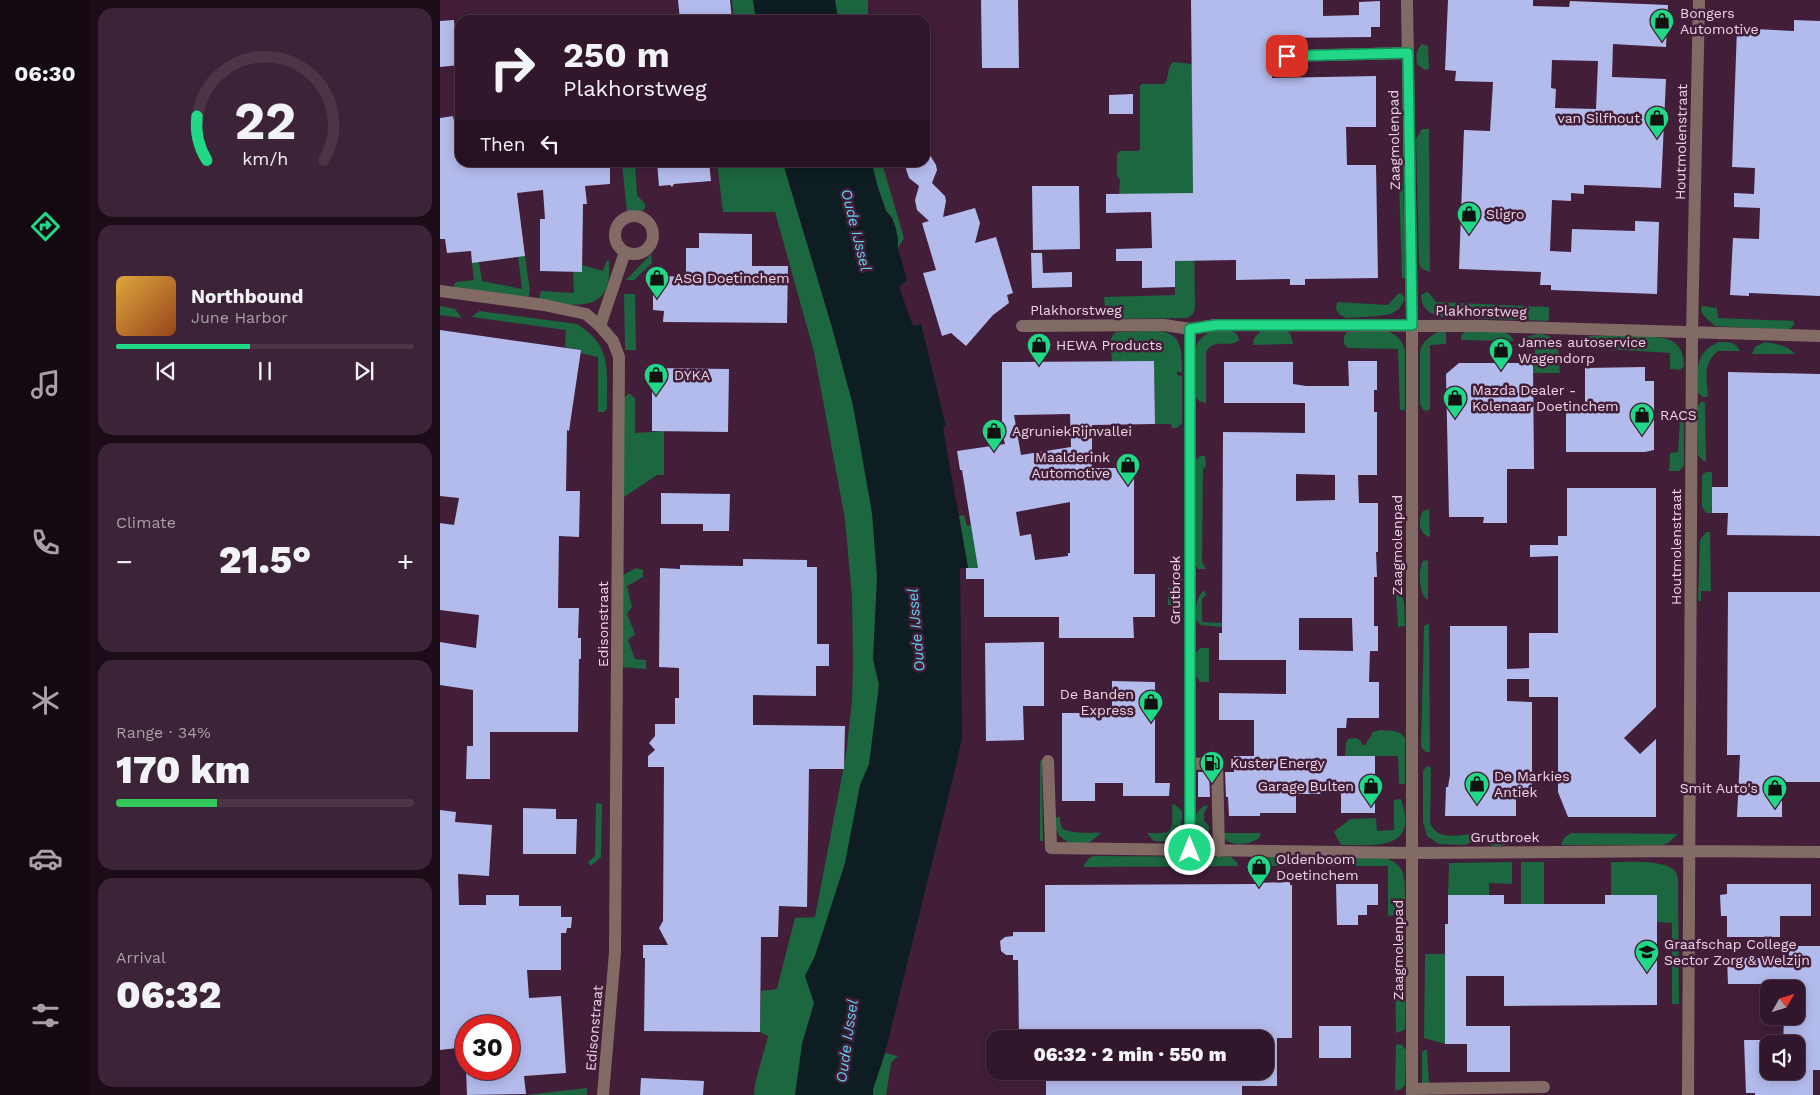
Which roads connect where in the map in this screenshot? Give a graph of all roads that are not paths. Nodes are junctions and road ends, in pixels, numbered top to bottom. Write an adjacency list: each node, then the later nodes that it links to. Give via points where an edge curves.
1 (1407, 0): 3 (street, Zaagmolenpad)
2 (1699, 0): 11 (street, Houtmolenstraat)
3 (1408, 53): 4 (street); 7 (street, Zaagmolenpad)
4 (1287, 56)
5 (625, 252): 8 (street)
6 (440, 291): 8 (street, Edisonstraat, via 570,310 586,314)
7 (1412, 325): 10 (street, Plakhorstweg, via 1216,325); 11 (street, Plakhorstweg); 19 (street, Zaagmolenpad)
8 (600, 326): 22 (street, Edisonstraat, via 613,341 619,356 620,407 615,952)
9 (1022, 326): 10 (street, Plakhorstweg, via 1164,325)
10 (1190, 329): 14 (street, Grutbroek)
11 (1692, 333): 12 (street, Plakhorstweg); 17 (street, Houtmolenstraat)
12 (1820, 336)
13 (1048, 761): 15 (street, Grutbroek, via 1050,848)
14 (1190, 764): 15 (street, Grutbroek); 16 (street, via 1217,763)
15 (1190, 850): 16 (street, Grutbroek)
16 (1219, 851): 19 (street, Grutbroek)
17 (1689, 851): 18 (street, Grutbroek); 19 (street, Grutbroek); 23 (street, Houtmolenstraat)
18 (1820, 852)
19 (1413, 853): 21 (street, Zaagmolenpad)
20 (1544, 1087): 21 (street, Zaagmolenpad)
21 (1412, 1092)
22 (603, 1095)
23 (1688, 1095)

